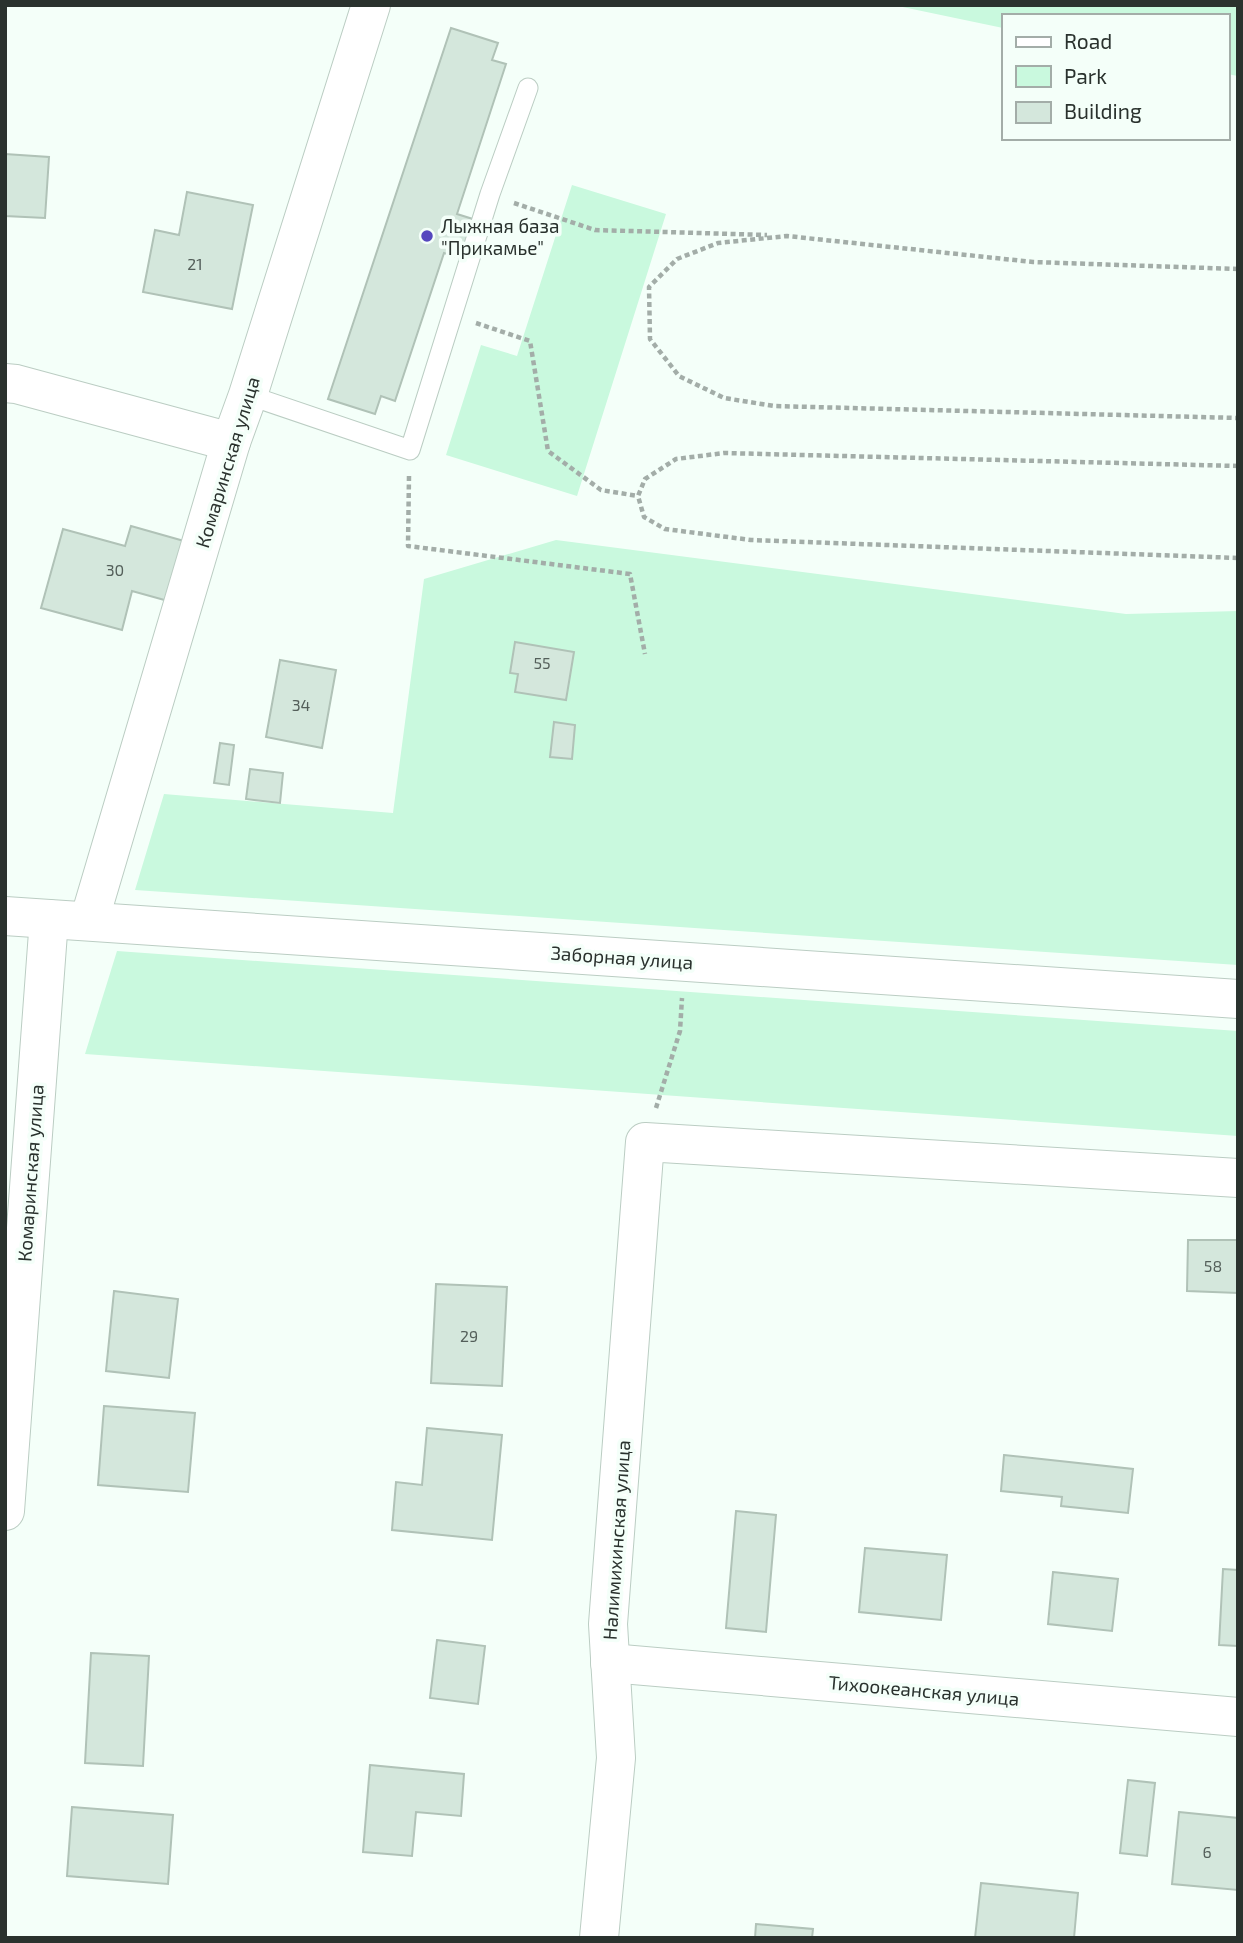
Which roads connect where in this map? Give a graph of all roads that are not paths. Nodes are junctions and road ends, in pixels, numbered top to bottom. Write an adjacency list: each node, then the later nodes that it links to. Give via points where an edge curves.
1 (371, 5): 4 (street, Комаринская улица)
2 (528, 88): 4 (lane, via 410,450)
3 (5, 383): 5 (street)
4 (248, 395): 5 (street, Комаринская улица)
5 (231, 442): 8 (street, Комаринская улица)
6 (5, 916): 7 (street, Заборная улица)
7 (49, 919): 8 (street, Заборная улица); 11 (street, Комаринская улица)
8 (89, 921): 9 (street, Заборная улица)
9 (1238, 999)
10 (1238, 1178): 12 (street, Налимихинская улица, via 645,1142 608,1624)
11 (5, 1511)
12 (610, 1663): 13 (street, Тихоокеанская улица); 14 (street, Налимихинская улица, via 616,1758)
13 (1238, 1717)
14 (599, 1938)

